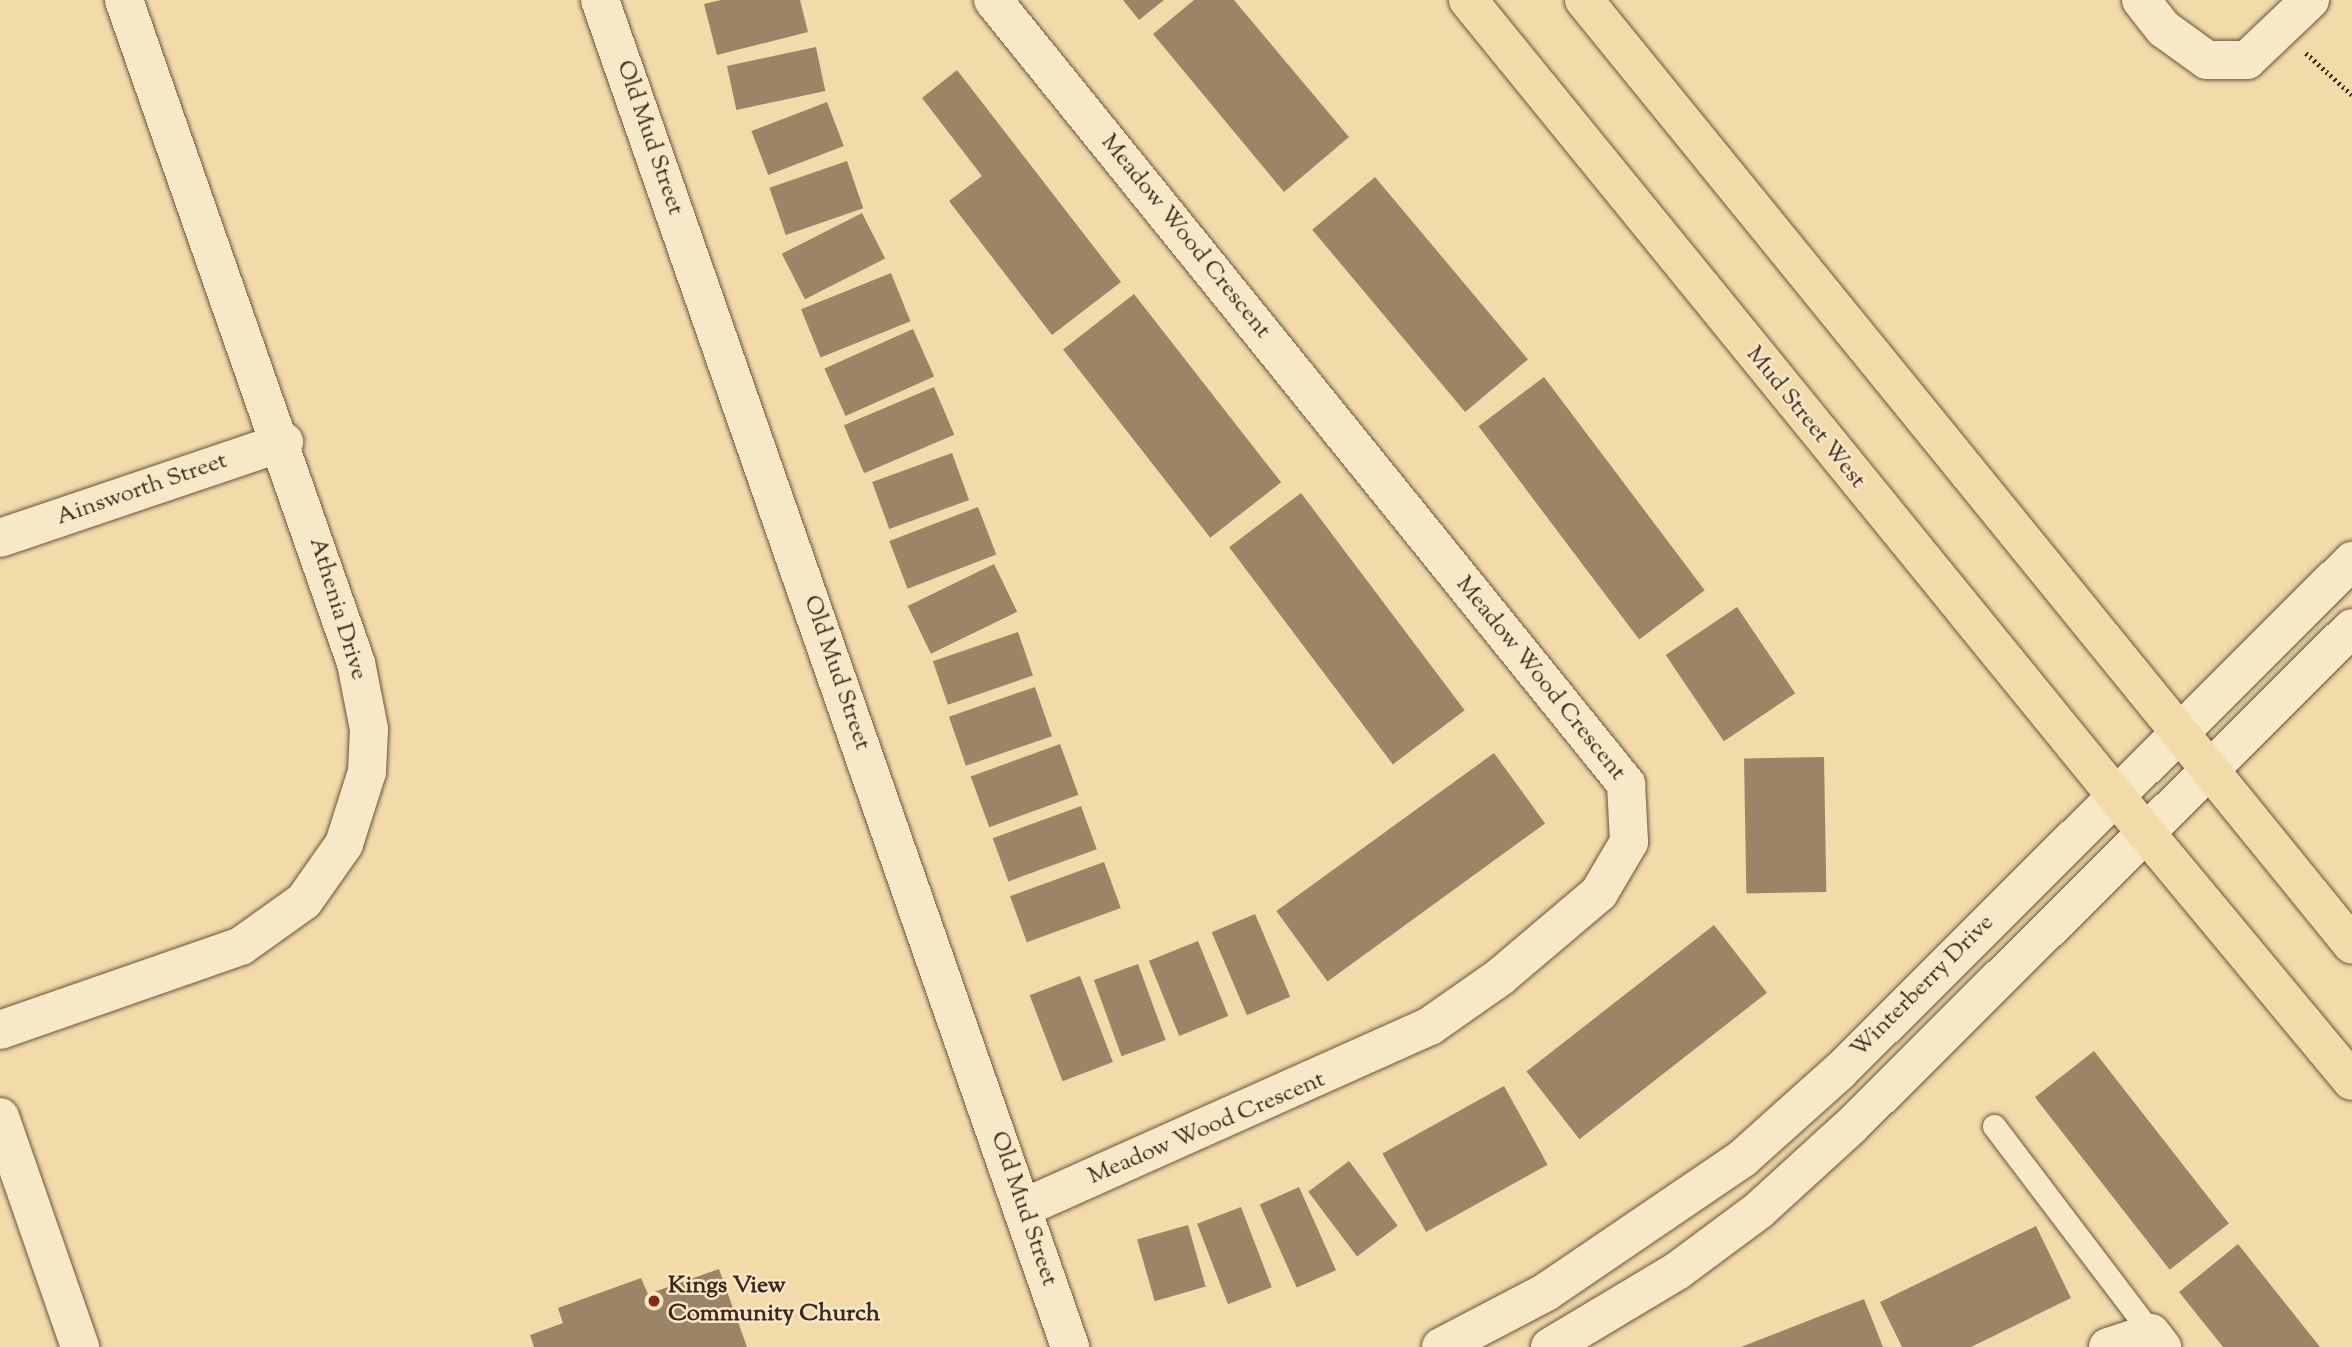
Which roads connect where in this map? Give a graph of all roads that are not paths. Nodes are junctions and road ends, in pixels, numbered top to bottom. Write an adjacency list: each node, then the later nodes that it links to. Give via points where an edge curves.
1 (124, 0): 8 (street, Athenia Drive)
2 (600, 0): 21 (street, Old Mud Street)
3 (993, 0): 21 (street, Meadow Wood Crescent, via 1626,784 1629,842 1599,893 1500,977 1430,1026 1342,1070)
4 (1468, 0): 14 (main road, Mud Street West)
5 (1584, 0): 12 (main road)
6 (2141, 0): 7 (street, via 2164,29 2207,60 2247,60)
7 (2310, 0)
8 (284, 442): 9 (street, Ainsworth Street); 17 (street, Athenia Drive, via 356,663 369,729 367,772 344,844 304,901 241,946)
9 (0, 538)
10 (2352, 561): 12 (street, Winterberry Drive)
11 (2352, 628): 13 (street, Winterberry Drive)
12 (2177, 732): 13 (main road); 14 (street, Winterberry Drive)
13 (2210, 770): 15 (street, Winterberry Drive); 16 (main road)
14 (2112, 795): 15 (main road, Mud Street West); 25 (street, Winterberry Drive, via 1840,1071 1743,1158 1546,1292)
15 (2146, 833): 18 (main road, Mud Street West); 26 (street, Winterberry Drive, via 1759,1210 1677,1271)
16 (2352, 945)
17 (0, 1030)
18 (2347, 1076)
19 (0, 1117): 23 (street)
20 (1994, 1126): 22 (lane)
21 (1024, 1208): 24 (street, Old Mud Street)
22 (2156, 1340): 27 (street)
23 (80, 1347)
24 (1070, 1347)
25 (1441, 1347)
26 (1550, 1347)
27 (2108, 1347)

